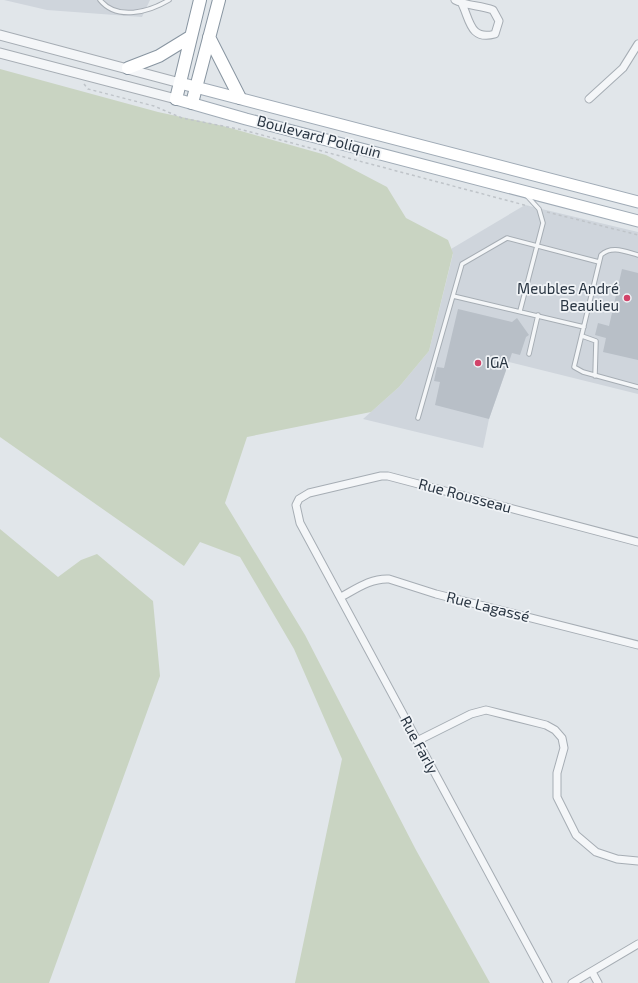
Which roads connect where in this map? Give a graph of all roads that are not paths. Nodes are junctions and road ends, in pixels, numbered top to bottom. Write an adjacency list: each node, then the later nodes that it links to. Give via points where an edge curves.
1 (100, 0): 2 (lane, via 111,10 129,13 146,11)
2 (169, 0)
3 (200, 0): 8 (highway)
4 (218, 0): 9 (highway)
5 (454, 0): 6 (street)
6 (462, 4): 6 (street, via 468,24 476,32 488,36 495,34 499,21 493,10 478,5)
7 (0, 35): 12 (street, Boulevard Poliquin)
8 (190, 37): 12 (highway, via 159,56); 13 (highway)
9 (209, 37): 14 (highway); 15 (highway)
10 (638, 44): 17 (street, via 623,68)
11 (0, 53): 16 (street, Boulevard Poliquin)
12 (128, 68): 13 (street, Boulevard Poliquin)
13 (180, 83): 14 (main road, Boulevard Poliquin); 16 (highway)
14 (196, 87): 15 (main road, Boulevard Poliquin); 18 (highway)
15 (240, 98): 20 (main road, Boulevard Poliquin)
16 (176, 99): 18 (main road, Boulevard Poliquin)
17 (589, 99)
18 (192, 103): 19 (main road, Boulevard Poliquin)
19 (523, 191): 21 (main road, Boulevard Poliquin); 22 (lane, via 539,209 543,223)
20 (638, 202)
21 (638, 221)
22 (538, 246): 24 (lane); 25 (lane, via 507,238 462,264); 26 (lane)
23 (638, 255): 24 (lane, via 606,250)
24 (599, 262): 28 (lane)
25 (453, 296): 26 (lane); 33 (lane)
26 (520, 311): 27 (lane)
27 (538, 315): 28 (lane); 30 (lane)
28 (584, 326): 29 (lane)
29 (582, 336): 31 (lane, via 596,341); 31 (lane, via 574,367)
30 (529, 354)
31 (596, 376): 32 (lane)
32 (638, 387)
33 (418, 418)
34 (296, 505): 35 (street, Rue Rousseau, via 299,499 309,493 388,476); 36 (street, Rue Farly, via 300,523)
35 (638, 542)
36 (341, 597): 37 (street, Rue Lagassé, via 371,582 389,579 436,594); 38 (street, Rue Farly)
37 (638, 645)
38 (417, 742): 39 (street, via 470,714 486,710 546,725 562,738 564,748 557,773 557,797 576,835 596,852 617,860); 42 (street, Rue Farly)
39 (638, 861)
40 (638, 944): 41 (street)
41 (592, 972): 43 (street); 44 (street)
42 (548, 983)
43 (572, 983)
44 (598, 983)

